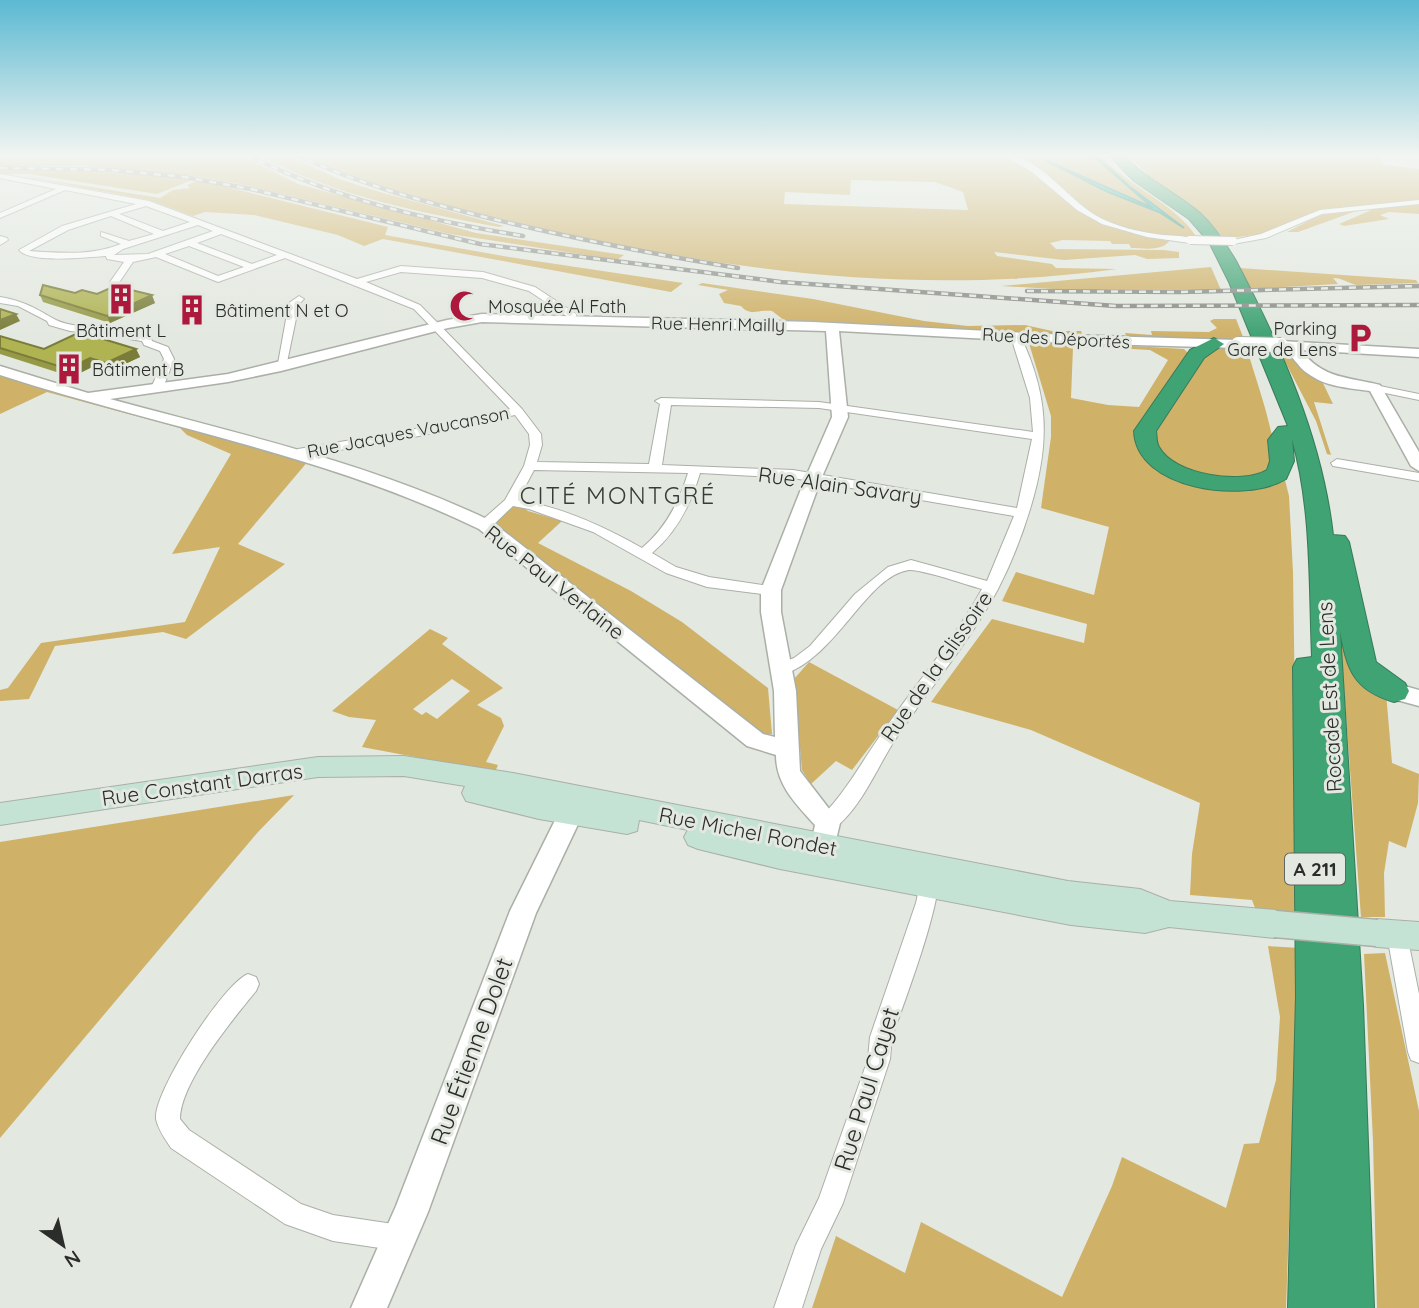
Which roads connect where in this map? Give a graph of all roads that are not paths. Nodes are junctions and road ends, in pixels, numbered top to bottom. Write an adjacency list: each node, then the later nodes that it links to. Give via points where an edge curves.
1 (109, 215): 14 (street, via 65,228 23,250 62,256)
2 (115, 215): 11 (street)
3 (180, 215): 8 (street)
4 (1091, 215): 7 (street, bridge, via 1142,234 1233,241 1264,236)
5 (1183, 215): 40 (highway, A 211, via 1203,235 1227,282 1265,369)
6 (1193, 215): 43 (highway, Rocade Est de Lens / A 211, via 1214,238 1241,285 1288,396)
7 (1312, 215)
8 (200, 222): 9 (street); 11 (street)
9 (221, 230): 12 (street); 16 (street)
10 (104, 234): 13 (street)
11 (163, 234): 13 (street)
12 (187, 242): 15 (street); 18 (street)
13 (128, 244): 14 (street)
14 (110, 253): 17 (street, via 116,260)
15 (157, 254): 17 (street); 18 (street, via 218,279)
16 (285, 255): 18 (street); 20 (street)
17 (130, 260): 19 (street)
18 (253, 267)
19 (115, 282)
20 (358, 282): 23 (street, via 401,269 484,275 532,289 573,316); 24 (street, via 416,307)
21 (299, 299): 30 (street, via 294,303)
22 (0, 300): 32 (street, via 20,303 71,328 146,338 164,349 169,359)
23 (573, 321): 24 (street, Rue Henri Mailly, via 482,318); 25 (street, Rue Henri Mailly)
24 (437, 327): 30 (street, Rue Henri Mailly); 39 (street)
25 (832, 328): 26 (street, Rue des Déportés); 38 (street)
26 (1016, 337): 28 (street, Rue des Déportés); 41 (street, Rue de la Glissoire, via 1039,416)
27 (1286, 346): 28 (street, Rue des Déportés, bridge); 29 (street, Rue des Déportés); 33 (street, via 1312,372)
28 (1199, 347): 40 (highway, via 1145,431 1144,444 1155,457 1203,481 1260,483 1278,474 1279,440)
29 (1419, 353)
30 (281, 367): 32 (street, Rue Henri Mailly)
31 (0, 369): 35 (street, Rue Paul Verlaine)
32 (157, 388): 34 (street, Rue Henri Mailly)
33 (1375, 388): 36 (street); 45 (street)
34 (128, 392): 35 (street, Rue Henri Mailly); 37 (street)
35 (89, 397): 37 (street, Rue Paul Verlaine)
36 (1419, 397)
37 (112, 404): 42 (street, Rue Paul Verlaine)
38 (839, 407): 41 (street); 46 (street, via 664,401); 49 (street, via 840,417)
39 (518, 411): 42 (street, Rue Jacques Vaucanson); 44 (street, via 535,434)
40 (1286, 432): 71 (highway, Rocade Est de Lens / A 211, via 1303,530 1316,886)
41 (1038, 436): 51 (street, Rue de la Glissoire)
42 (298, 453): 52 (street, Rue Paul Verlaine, via 368,474)
43 (1323, 463): 48 (street); 57 (highway, via 1362,666 1376,680); 72 (highway, Rocade Est de Lens / A 211, via 1318,518 1342,951)
44 (530, 466): 46 (street, Rue Alain Savary); 50 (street)
45 (1419, 466)
46 (655, 468): 47 (street, Rue Alain Savary)
47 (695, 469): 49 (street, Rue Alain Savary); 53 (street, via 676,517)
48 (1419, 477)
49 (813, 479): 51 (street, Rue Alain Savary); 55 (street)
50 (510, 502): 52 (street); 53 (street, via 598,529)
51 (1023, 513): 54 (street, Rue de la Glissoire)
52 (485, 525): 58 (street, Rue Paul Verlaine, via 755,740)
53 (644, 553): 55 (street, via 671,570 707,582)
54 (992, 587): 56 (street, via 911,565 890,570 809,653 793,667); 63 (street, Rue de la Glissoire, via 967,630 874,754)
55 (771, 590): 56 (street)
56 (782, 669): 58 (street)
57 (1407, 694)
58 (789, 748): 63 (street, via 792,780)
59 (404, 773): 60 (main road, Rue Michel Rondet, via 501,798); 61 (main road, Rue Constant Darras, via 318,767); 62 (main road, Rue Constant Darras, via 289,784)
60 (575, 806): 63 (main road, Rue Michel Rondet, via 724,842); 68 (street, Rue Étienne Dolet, via 523,911)
61 (0, 814)
62 (0, 828)
63 (823, 844): 64 (main road, Rue Michel Rondet)
64 (930, 876): 65 (main road, Rue Michel Rondet, bridge, via 1145,920 1169,914); 70 (street, Rue Paul Cayet, via 924,910 881,1037 879,1059)
65 (1398, 935): 67 (street)
66 (248, 984): 68 (street, via 218,1020 173,1097 167,1116 173,1130 294,1214 333,1228)
67 (1419, 1052)
68 (400, 1238): 69 (street, Rue Étienne Dolet)
69 (369, 1308)
70 (788, 1308)
71 (1314, 1308)
72 (1348, 1308)

